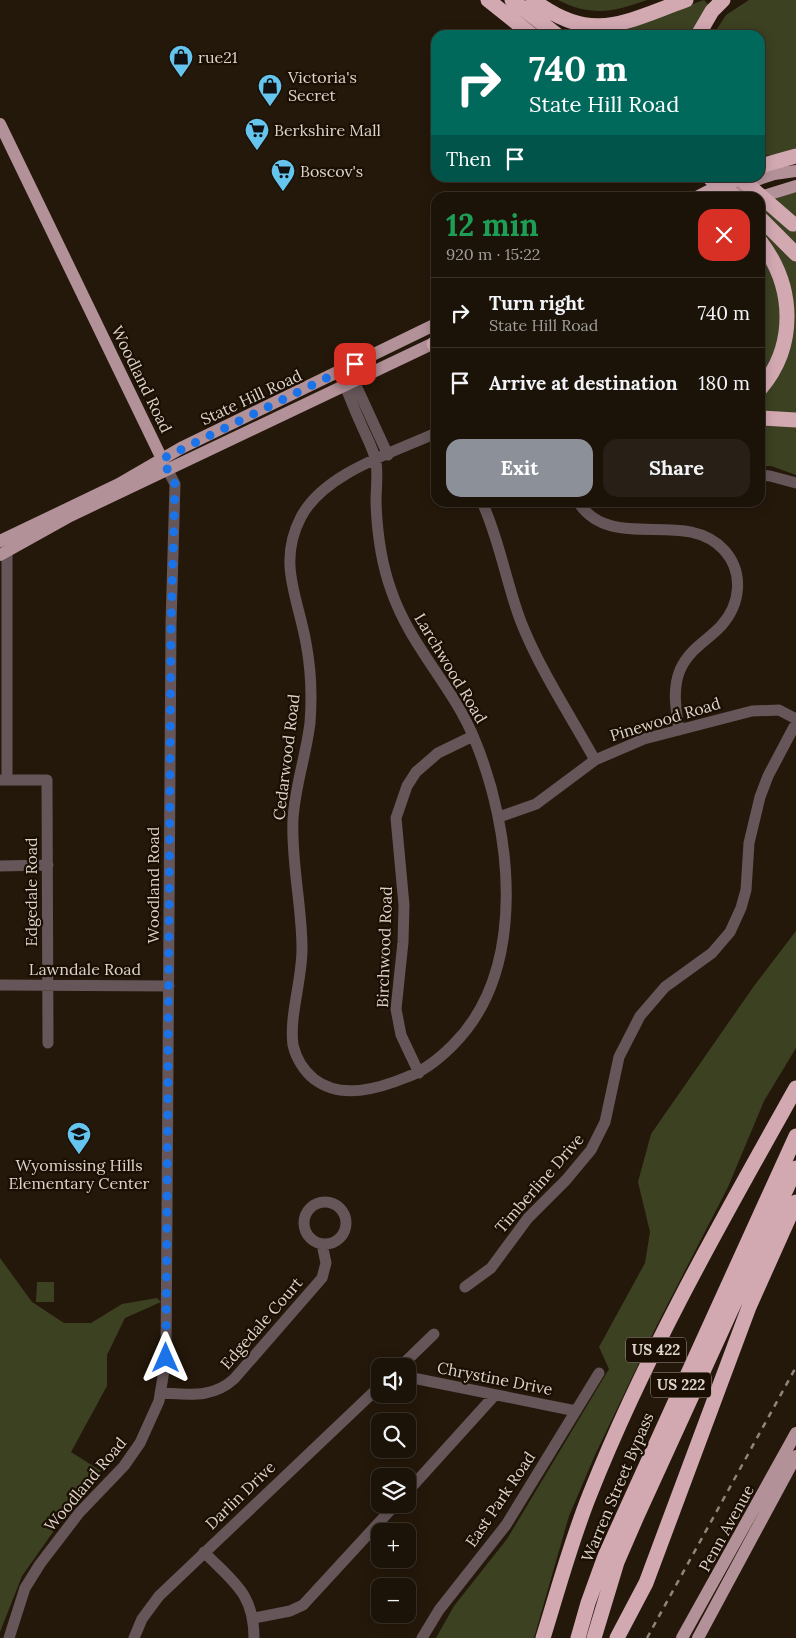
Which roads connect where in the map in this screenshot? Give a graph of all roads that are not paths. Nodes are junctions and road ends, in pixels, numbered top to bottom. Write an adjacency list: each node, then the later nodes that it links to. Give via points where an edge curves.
1 (488, 0): 6 (highway)
2 (512, 0): 7 (highway)
3 (533, 0): 4 (highway, via 569,22 601,27)
4 (686, 0)
5 (723, 0): 8 (highway)
6 (526, 30)
7 (551, 30)
8 (701, 30)
9 (0, 124): 39 (main road, Woodland Road)
10 (796, 156): 11 (highway)
11 (765, 165)
12 (796, 171): 13 (main road)
13 (765, 177)
14 (715, 182): 22 (highway, bridge)
15 (730, 182): 20 (highway)
16 (743, 182): 23 (highway, bridge)
17 (750, 182): 21 (main road)
18 (759, 182): 27 (highway, bridge)
19 (796, 186): 24 (main road)
20 (710, 192)
21 (720, 192)
22 (729, 192)
23 (754, 192)
24 (765, 196)
25 (765, 201): 27 (highway, bridge)
26 (765, 223): 29 (highway)
27 (794, 226)
28 (765, 248): 34 (highway, via 788,282 796,317 794,341 788,356)
29 (796, 254)
30 (431, 326): 32 (main road, State Hill Road)
31 (431, 345): 33 (main road, State Hill Road)
32 (343, 370): 33 (street); 39 (main road, State Hill Road)
33 (349, 382): 38 (street); 39 (main road, State Hill Road)
34 (765, 384)
35 (765, 418): 36 (highway)
36 (796, 420)
37 (431, 435): 38 (street)
38 (382, 458): 48 (street, Larchwood Road, via 379,543 394,600 414,642); 58 (street, Cedarwood Road, via 341,476 315,497 301,518 290,550 291,584 306,639 311,694 310,722 293,821 302,947 300,986 292,1028 299,1062 312,1078 327,1087 343,1091 375,1088)
39 (165, 464): 44 (main road, State Hill Road, via 119,484); 56 (street, Woodland Road, via 175,484)
40 (765, 476): 41 (street)
41 (796, 484)
42 (484, 507): 49 (street, via 527,636)
43 (583, 507): 47 (street, via 594,519 609,526 698,532 723,549 733,562 739,584 727,618 691,653 680,669 675,687)
44 (3, 547): 50 (street)
45 (796, 719): 47 (street, Pinewood Road, via 779,710 760,710)
46 (796, 723): 64 (street, Timberline Drive, via 760,797 749,843 746,890 730,932 712,953 666,987 640,1016 619,1057 605,1122 591,1150 528,1218 491,1268)
47 (679, 730): 49 (street, Pinewood Road, via 629,745)
48 (473, 736): 51 (street, Larchwood Road); 58 (street, Birchwood Road, via 423,764 407,786 396,818 404,905 396,1009 401,1036)
49 (595, 760): 51 (street, Pinewood Road, via 536,804)
50 (3, 780): 52 (street, Edgedale Road, via 47,780)
51 (499, 817): 58 (street, Larchwood Road, via 506,888 502,935 494,974 481,1009 464,1033)
52 (48, 864): 53 (street); 55 (street, Edgedale Road)
53 (0, 866)
54 (0, 985): 55 (street, Lawndale Road)
55 (48, 985): 56 (street, Lawndale Road); 57 (street, Edgedale Road)
56 (169, 986): 69 (street, Woodland Road, via 166,1358)
57 (48, 1043)
58 (419, 1073)
59 (796, 1088): 83 (highway, US 422, via 680,1300 623,1415 580,1520)
60 (796, 1136): 84 (highway, Warren Street Bypass / US 222, via 605,1556)
61 (796, 1168): 85 (highway, Warren Street Bypass / US 222, via 629,1534)
62 (796, 1202): 86 (highway, via 749,1307 646,1583)
63 (322, 1244): 69 (street, Edgedale Court, via 326,1263 322,1278 234,1379 208,1394)
64 (464, 1287)
65 (434, 1334): 66 (street)
66 (409, 1358)
67 (599, 1373): 72 (street, East Park Road)
68 (416, 1379): 71 (street, Chrystine Drive)
69 (160, 1393): 79 (street, Woodland Road, via 148,1429 131,1457 79,1513 25,1588)
70 (371, 1394): 77 (street, Darlin Drive)
71 (494, 1396): 72 (street, Chrystine Drive); 75 (street)
72 (576, 1411): 82 (street, East Park Road, via 506,1525 438,1610)
73 (796, 1433): 87 (main road, Penn Avenue)
74 (796, 1456): 88 (main road, Penn Avenue)
75 (416, 1482)
76 (388, 1513): 78 (street, via 303,1605)
77 (204, 1552): 78 (street, via 247,1598); 80 (street, Darlin Drive, via 152,1604)
78 (254, 1618): 81 (street)
79 (9, 1638)
80 (134, 1638)
81 (254, 1638)
82 (422, 1638)
83 (543, 1638)
84 (578, 1638)
85 (594, 1638)
86 (618, 1638)
87 (682, 1638)
88 (698, 1638)

